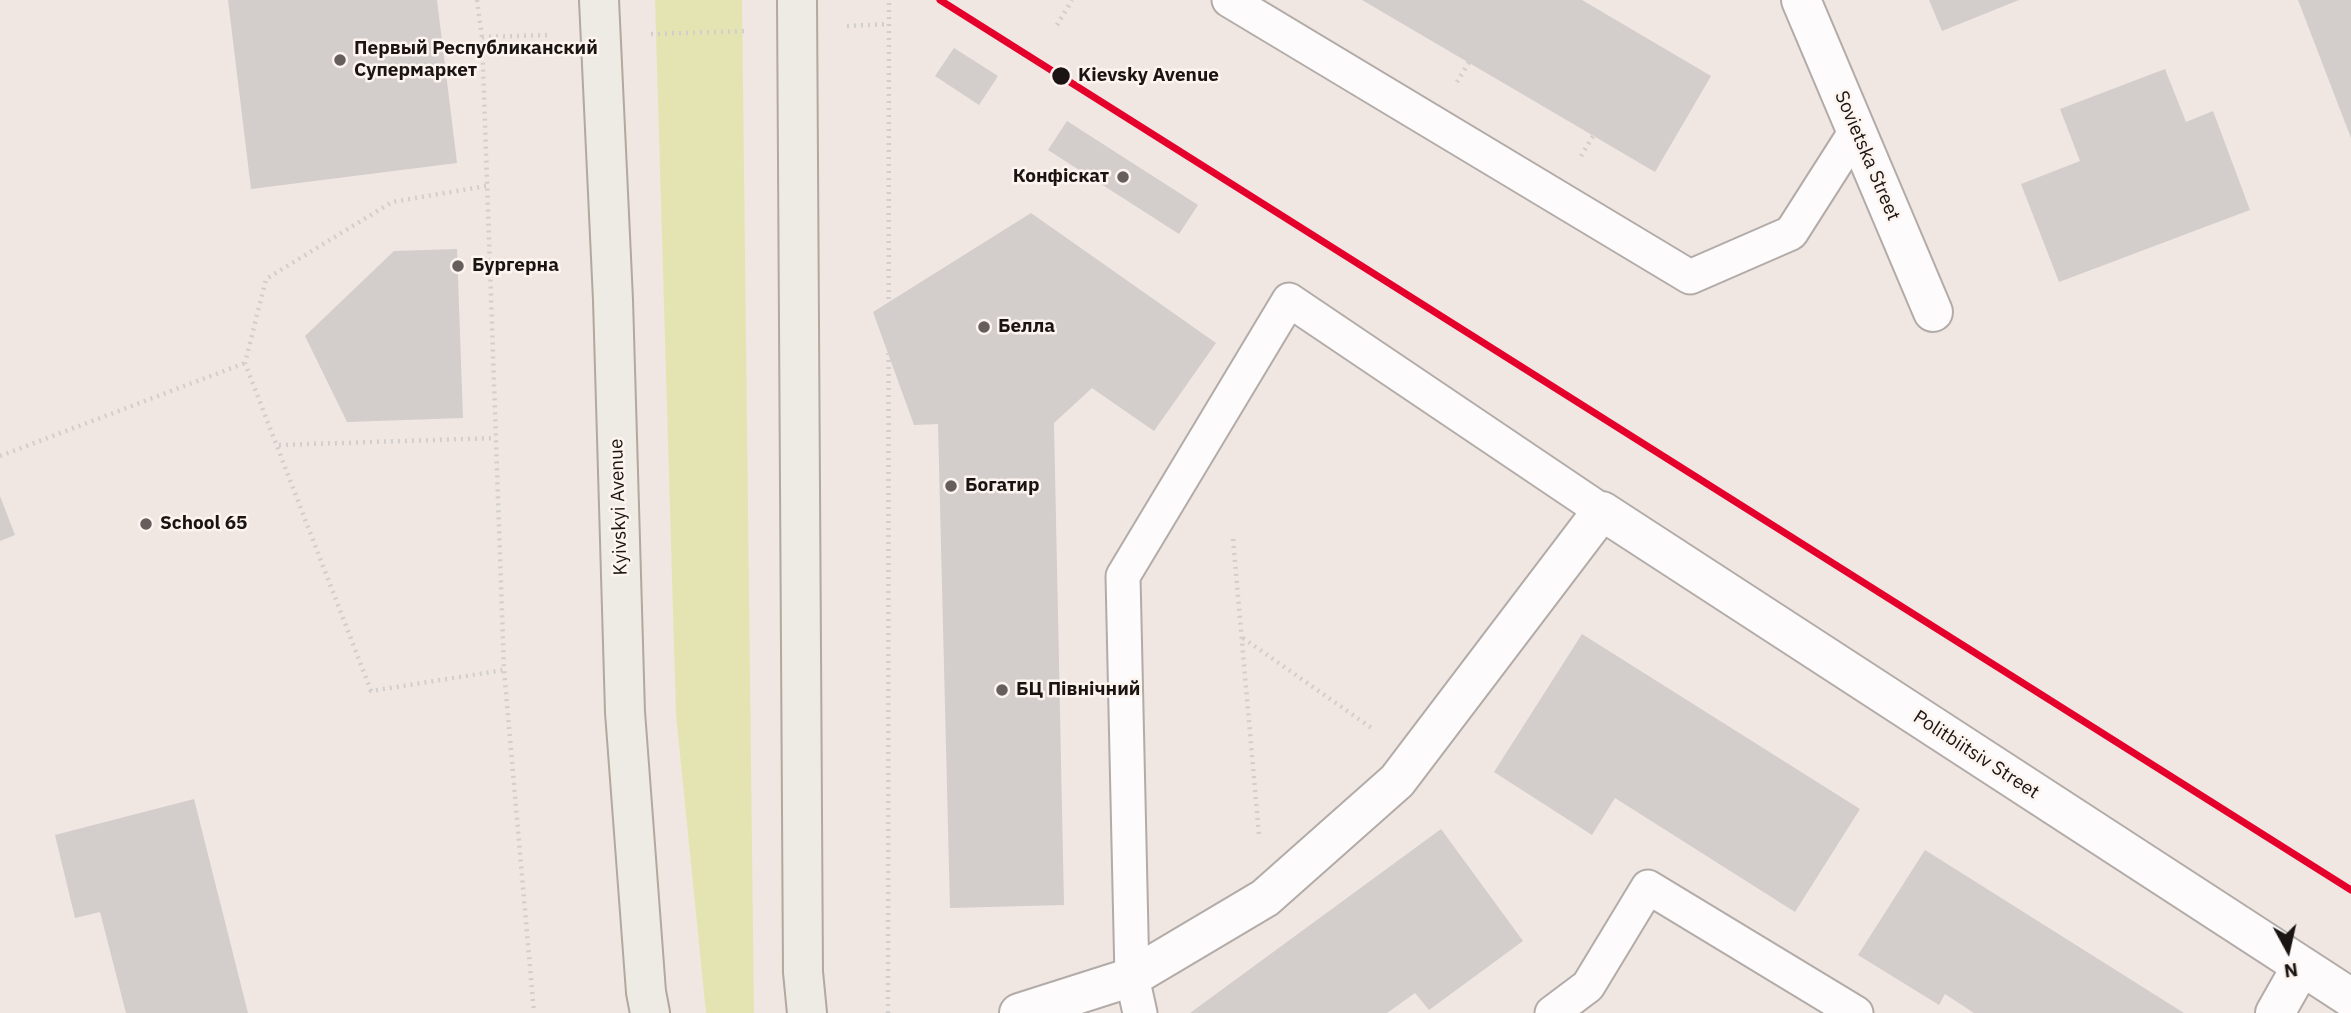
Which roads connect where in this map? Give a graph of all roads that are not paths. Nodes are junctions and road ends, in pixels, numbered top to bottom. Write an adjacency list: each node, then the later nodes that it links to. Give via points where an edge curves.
1 (1229, 0): 5 (lane, via 1690,276 1791,233)
2 (1801, 0): 5 (street, Sovietska Street)
3 (799, 14): 12 (main road, via 803,958)
4 (600, 17): 11 (main road, Kyivskyi Avenue, via 625,712)
5 (1856, 131): 6 (street, Sovietska Street)
6 (1933, 312)
7 (1602, 511): 8 (street, Politbiitsiv Street); 9 (street, via 1397,781 1265,898); 9 (lane, via 1289,300 1123,576)
8 (2301, 967): 10 (street, Politbiitsiv Street); 17 (street)
9 (1132, 977): 13 (street); 14 (lane)
10 (2351, 998)
11 (650, 1013)
12 (807, 1013)
13 (1019, 1013)
14 (1140, 1013)
15 (1552, 1013): 16 (lane, via 1588,986 1648,887)
16 (1856, 1013)
17 (2275, 1013)

